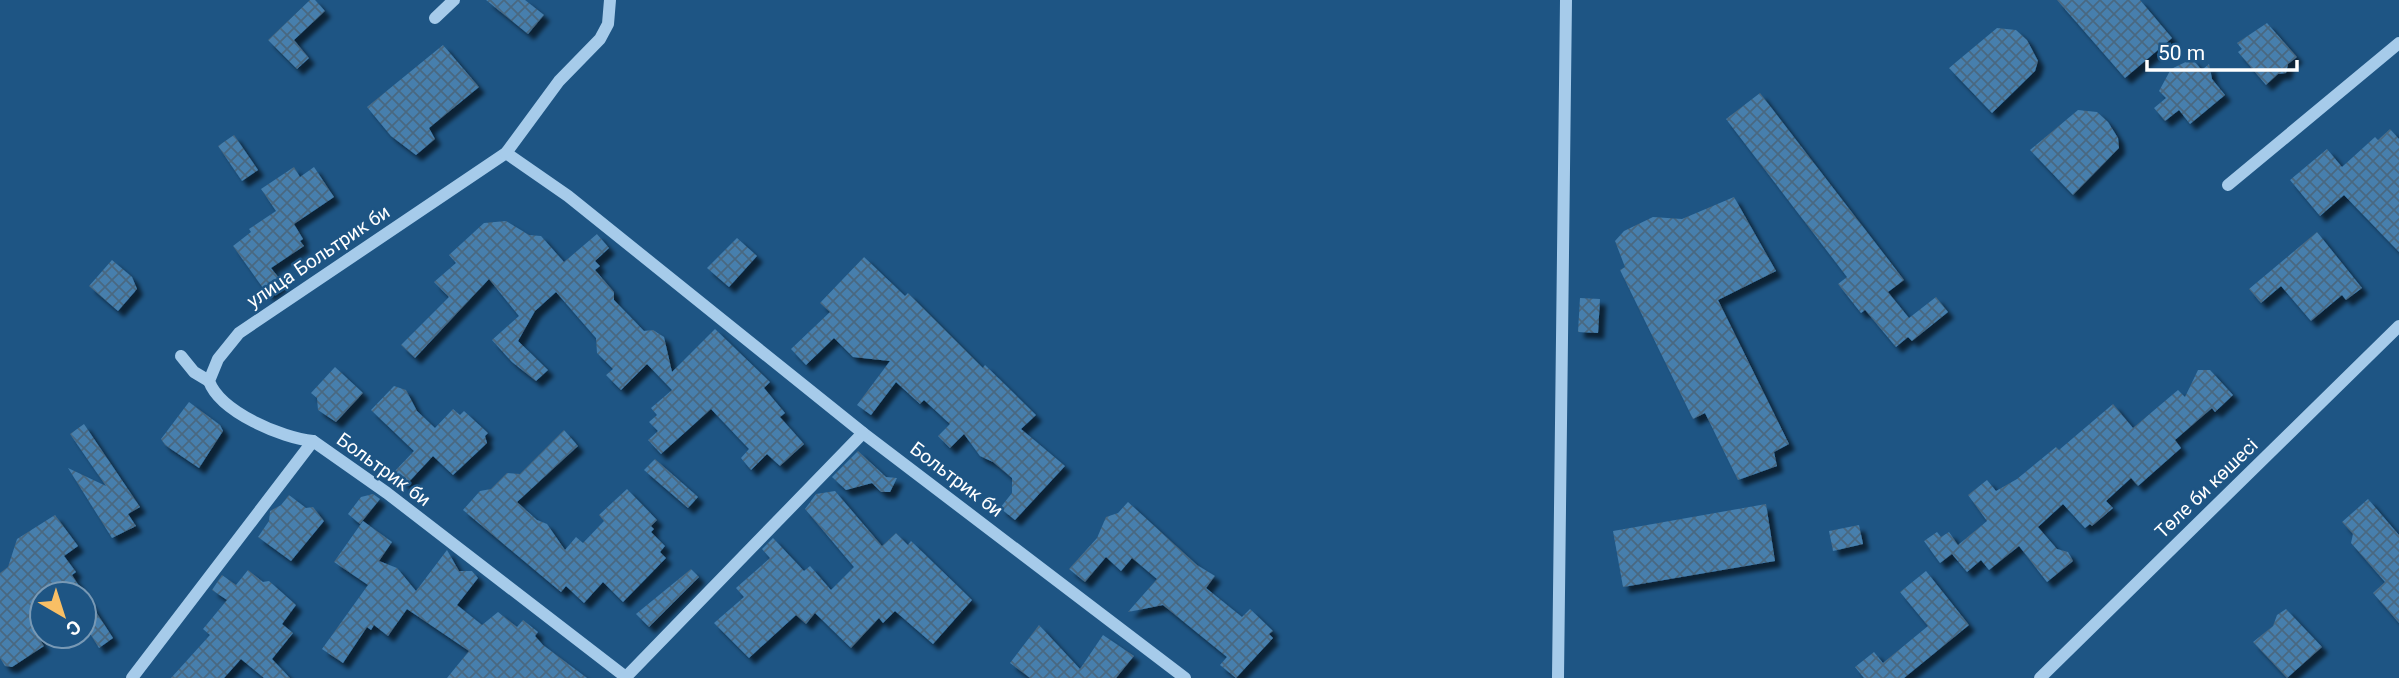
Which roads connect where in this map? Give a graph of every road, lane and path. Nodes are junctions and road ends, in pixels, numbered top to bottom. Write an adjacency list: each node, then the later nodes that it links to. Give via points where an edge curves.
1 (454, 0): 4 (street)
2 (610, 0): 6 (street, улица Больтрик би, via 608,24 600,39 559,81)
3 (1566, 0): 16 (street)
4 (435, 18)
5 (2399, 43): 7 (street)
6 (506, 153): 10 (street, улица Больтрик би, via 239,333 218,359); 11 (street, Больтрик би, via 568,196)
7 (2228, 185)
8 (2399, 326): 17 (street, Төле би көшесі)
9 (181, 356): 10 (street)
10 (209, 381): 12 (street, Больтрик би, via 218,397 240,415)
11 (863, 433): 14 (street); 15 (street, Больтрик би)
12 (313, 441): 13 (street); 14 (street, Больтрик би)
13 (132, 678)
14 (627, 678)
15 (1185, 678)
16 (1558, 678)
17 (2040, 678)

